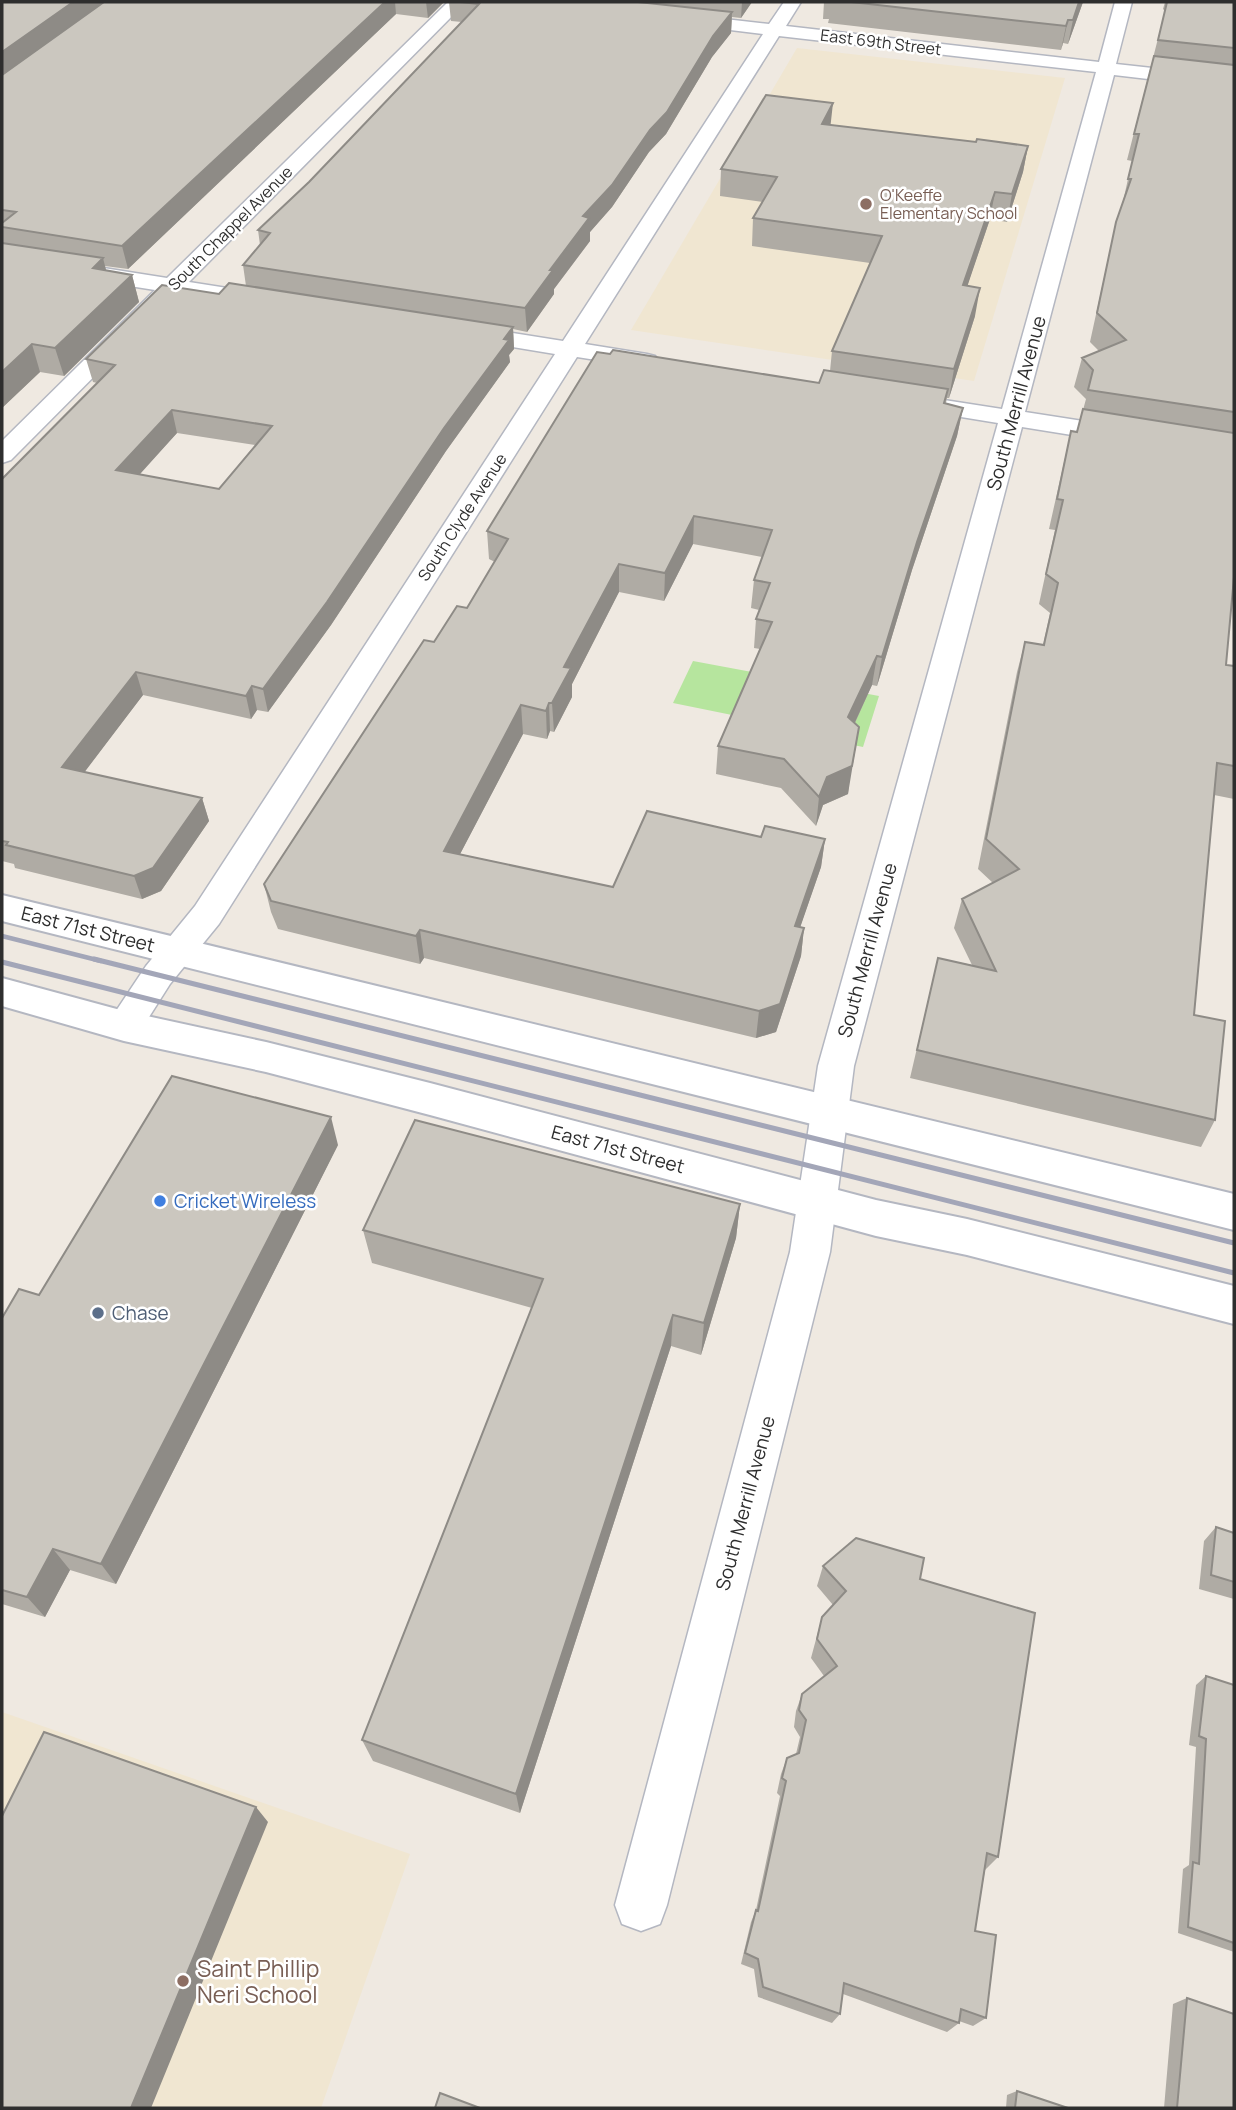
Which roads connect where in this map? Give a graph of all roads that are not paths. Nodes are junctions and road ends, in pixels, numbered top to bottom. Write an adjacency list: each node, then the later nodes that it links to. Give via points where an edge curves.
1 (457, 2): 9 (street, South Chappel Avenue)
2 (792, 2): 5 (street, South Clyde Avenue)
3 (1124, 2): 6 (street, South Merrill Avenue)
4 (668, 18): 5 (street, East 69th Street)
5 (774, 30): 6 (street, East 69th Street); 12 (street, South Clyde Avenue)
6 (1106, 68): 7 (street, East 69th Street); 15 (street, South Merrill Avenue)
7 (1234, 83)
8 (2, 259): 9 (street)
9 (172, 286): 10 (street); 17 (street, South Chappel Avenue)
10 (286, 304)
11 (436, 328): 12 (street)
12 (570, 348): 13 (street); 19 (street, South Clyde Avenue, via 251,848)
13 (673, 365)
14 (889, 399): 15 (street)
15 (1012, 418): 16 (street); 22 (street, South Merrill Avenue, via 840,1053)
16 (1156, 441)
17 (2, 455)
18 (2, 908): 19 (main road, East 71st Street)
19 (178, 952): 21 (street, South Clyde Avenue); 22 (main road, East 71st Street)
20 (2, 992): 21 (main road, East 71st Street)
21 (124, 1026): 23 (main road, East 71st Street, via 265,1057)
22 (830, 1112): 23 (street, South Merrill Avenue); 24 (main road, East 71st Street)
23 (818, 1202): 25 (main road, East 71st Street); 26 (street, South Merrill Avenue, via 808,1262)
24 (1234, 1212)
25 (1234, 1305)
26 (641, 1905)

